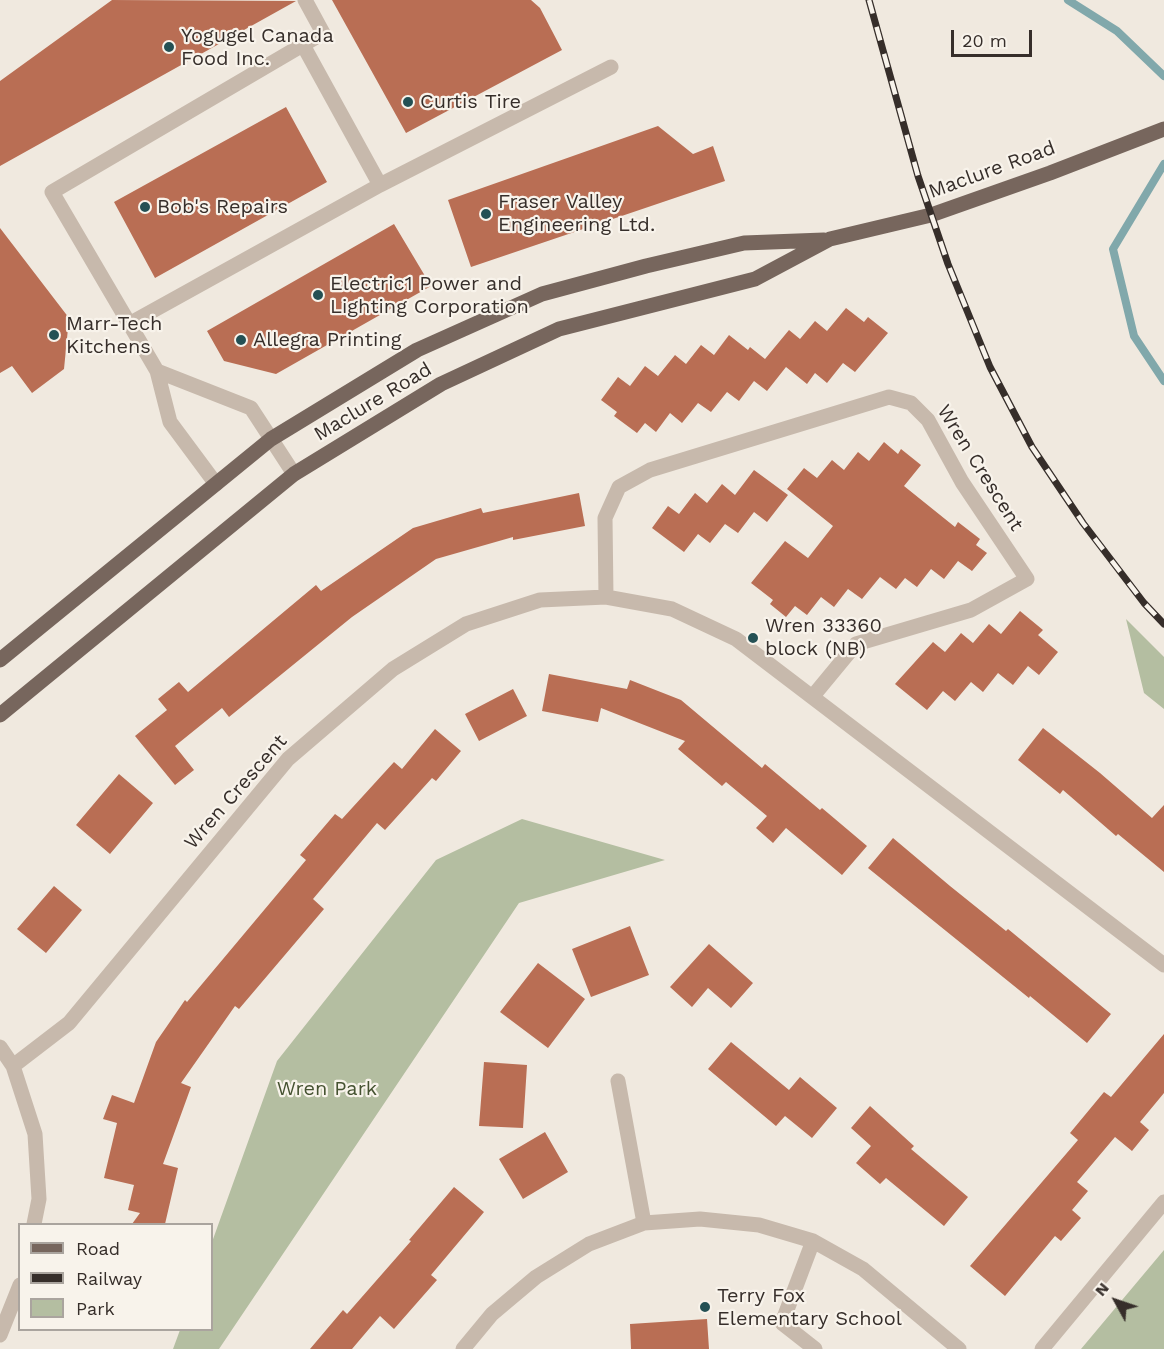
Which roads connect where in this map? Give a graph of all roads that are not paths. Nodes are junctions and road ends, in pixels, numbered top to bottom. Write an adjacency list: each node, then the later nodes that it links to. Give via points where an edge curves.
1 (305, 0): 2 (street, via 323,33)
2 (303, 45): 5 (street); 7 (street, via 52,192)
3 (611, 67): 5 (street)
4 (1164, 129): 6 (main road, Maclure Road, via 931,215)
5 (380, 185): 7 (street)
6 (830, 239): 9 (main road, Maclure Road, via 744,243 542,294 417,350); 10 (main road, Maclure Road, via 755,279 559,329 441,384)
7 (129, 324): 8 (street)
8 (157, 371): 9 (street, via 251,408); 11 (street, via 171,423)
9 (272, 439): 10 (street); 11 (main road, Maclure Road)
10 (294, 474): 15 (main road, Maclure Road)
11 (216, 484): 13 (main road, Maclure Road)
12 (606, 597): 14 (street, Wren Crescent, via 672,609 736,639); 14 (street, Wren Crescent, via 604,518 619,487 650,470 889,397 911,403 928,420 962,482 1027,579 971,610 856,644); 18 (street, Wren Crescent, via 540,600 466,624 393,669 288,759 69,1023)
13 (0, 660)
14 (813, 696): 16 (street, Wren Crescent)
15 (0, 715)
16 (1164, 965)
17 (0, 1047): 18 (street)
18 (13, 1066): 21 (street, via 35,1134 39,1198)
19 (618, 1081): 22 (street)
20 (1164, 1202): 29 (street)
21 (34, 1223)
22 (644, 1223): 23 (street, via 700,1220 759,1225); 26 (street, via 589,1244 536,1277 492,1314)
23 (813, 1240): 27 (street, via 782,1323); 28 (street, via 863,1269)
24 (18, 1290): 25 (street)
25 (0, 1335)
26 (463, 1349)
27 (814, 1349)
28 (959, 1349)
29 (1042, 1349)

